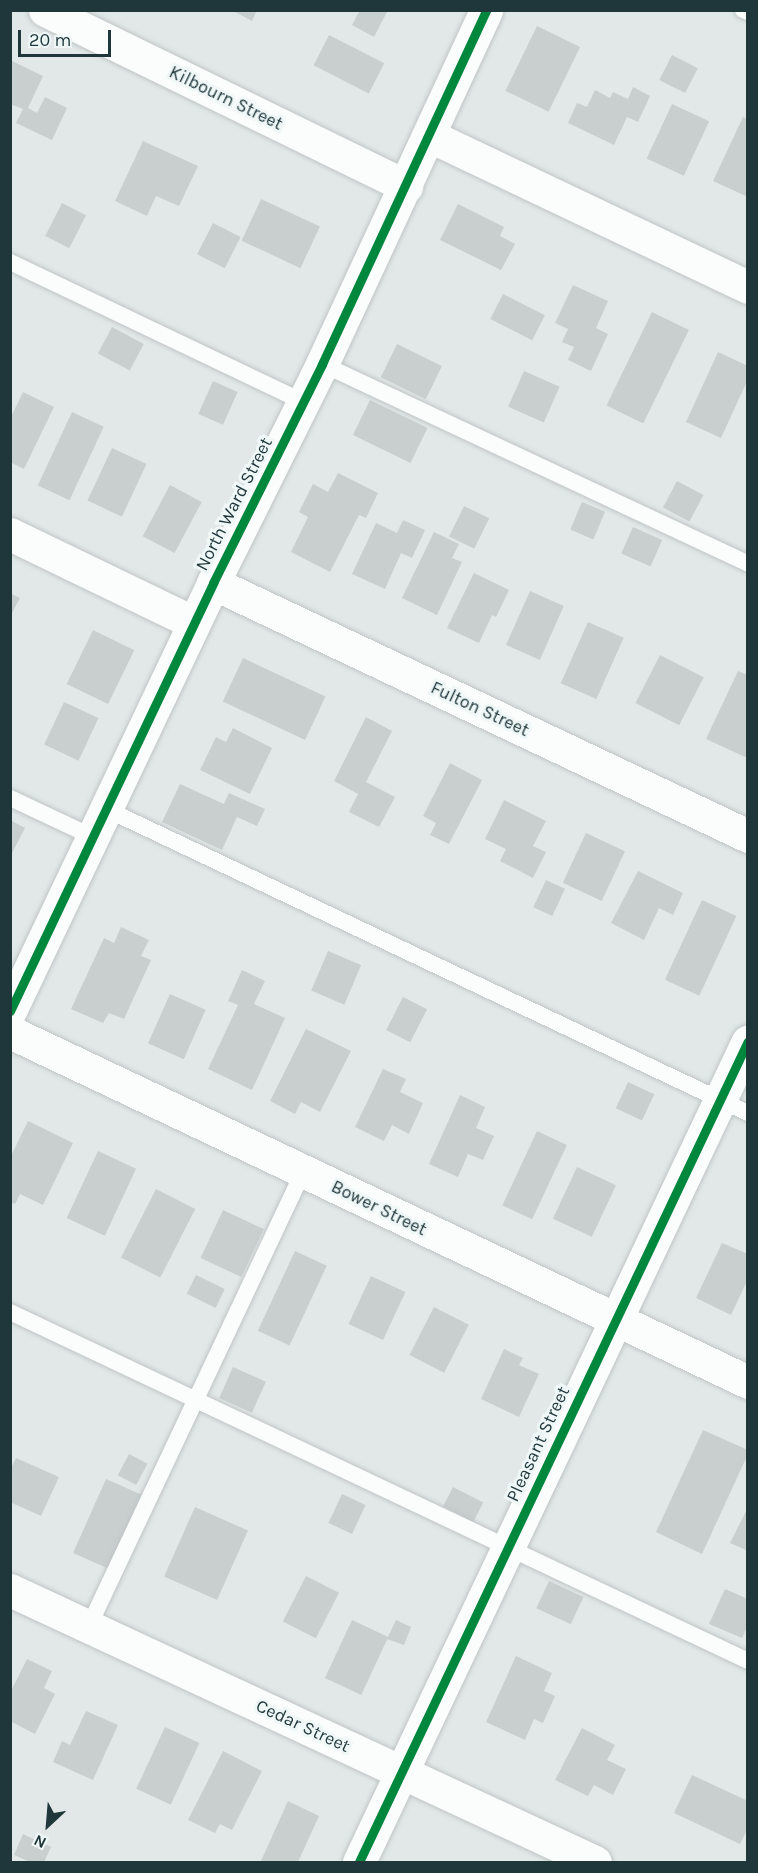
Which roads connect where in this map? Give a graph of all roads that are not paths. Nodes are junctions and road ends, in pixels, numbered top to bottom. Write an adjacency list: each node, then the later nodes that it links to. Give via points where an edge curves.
1 (45, 10): 4 (street, Kilbourn Street)
2 (486, 10): 3 (street, North Ward Street)
3 (430, 136): 4 (street, North Ward Street); 6 (street)
4 (406, 186): 7 (street, North Ward Street)
5 (10, 262): 8 (lane)
6 (747, 287)
7 (322, 364): 8 (street, North Ward Street); 10 (lane)
8 (304, 402): 11 (street, North Ward Street)
9 (10, 534): 12 (street)
10 (747, 564)
11 (213, 583): 12 (street, North Ward Street); 15 (street, Fulton Street)
12 (194, 623): 14 (street, North Ward Street)
13 (10, 798): 14 (lane)
14 (100, 823): 16 (street, North Ward Street); 19 (lane)
15 (747, 836)
16 (10, 1011)
17 (10, 1032): 20 (street, Bower Street)
18 (747, 1041): 19 (street, Pleasant Street)
19 (734, 1106): 22 (street, Pleasant Street)
20 (303, 1172): 22 (street, Bower Street); 24 (lane)
21 (10, 1312): 24 (lane)
22 (614, 1321): 23 (street, Bower Street); 25 (street, Pleasant Street)
23 (747, 1382)
24 (195, 1401): 25 (lane); 27 (lane)
25 (507, 1550): 28 (lane); 29 (street, Pleasant Street)
26 (10, 1590): 27 (street, Cedar Street)
27 (89, 1626): 29 (street, Cedar Street)
28 (747, 1661)
29 (402, 1773): 30 (street, Pleasant Street); 31 (street, Cedar Street)
30 (359, 1863)
31 (595, 1863)

